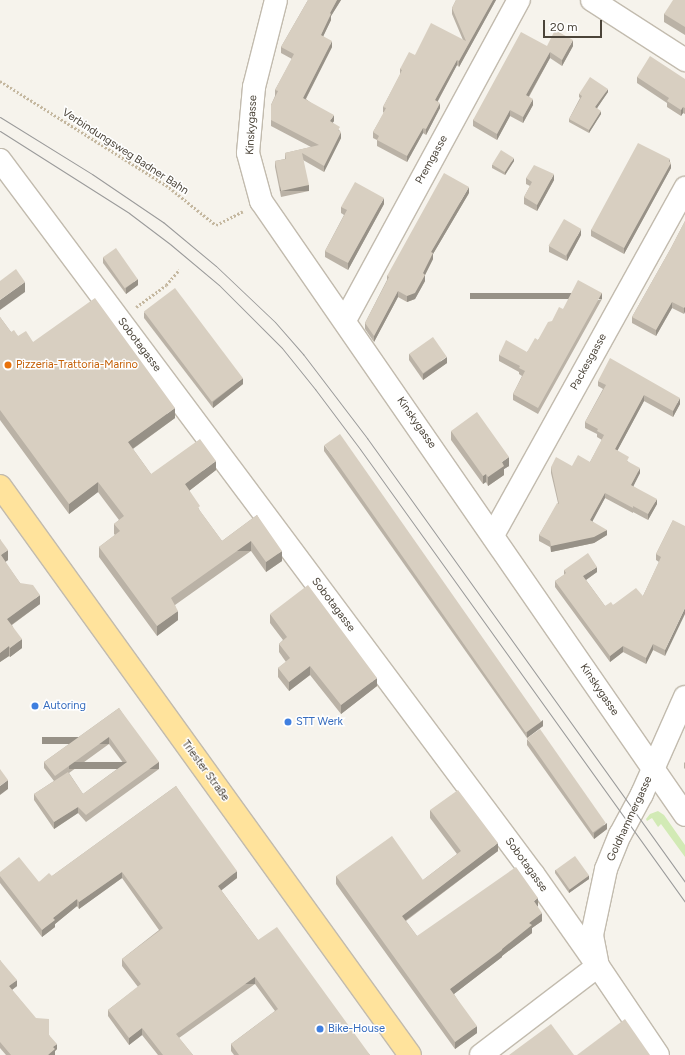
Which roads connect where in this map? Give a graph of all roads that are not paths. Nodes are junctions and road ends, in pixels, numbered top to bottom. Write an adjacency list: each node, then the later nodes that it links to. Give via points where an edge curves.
1 (276, 0): 7 (street, Kinskygasse, via 254,86 248,153 261,201)
2 (519, 0): 7 (street, Premgasse)
3 (592, 0): 4 (street)
4 (685, 60)
5 (0, 160): 13 (street, Sobotagasse, via 529,869)
6 (685, 188): 9 (street, Packesgasse)
7 (345, 320): 9 (street, Kinskygasse)
8 (0, 486): 14 (main road, Triester Straße)
9 (493, 535): 11 (street, Kinskygasse)
10 (685, 697): 11 (street, Goldhammergasse)
11 (653, 770): 12 (street, Kinskygasse); 13 (street, Goldhammergasse, via 606,869 592,935)
12 (685, 815)
13 (598, 966): 15 (street); 16 (street, Sobotagasse)
14 (410, 1055)
15 (481, 1055)
16 (658, 1055)

